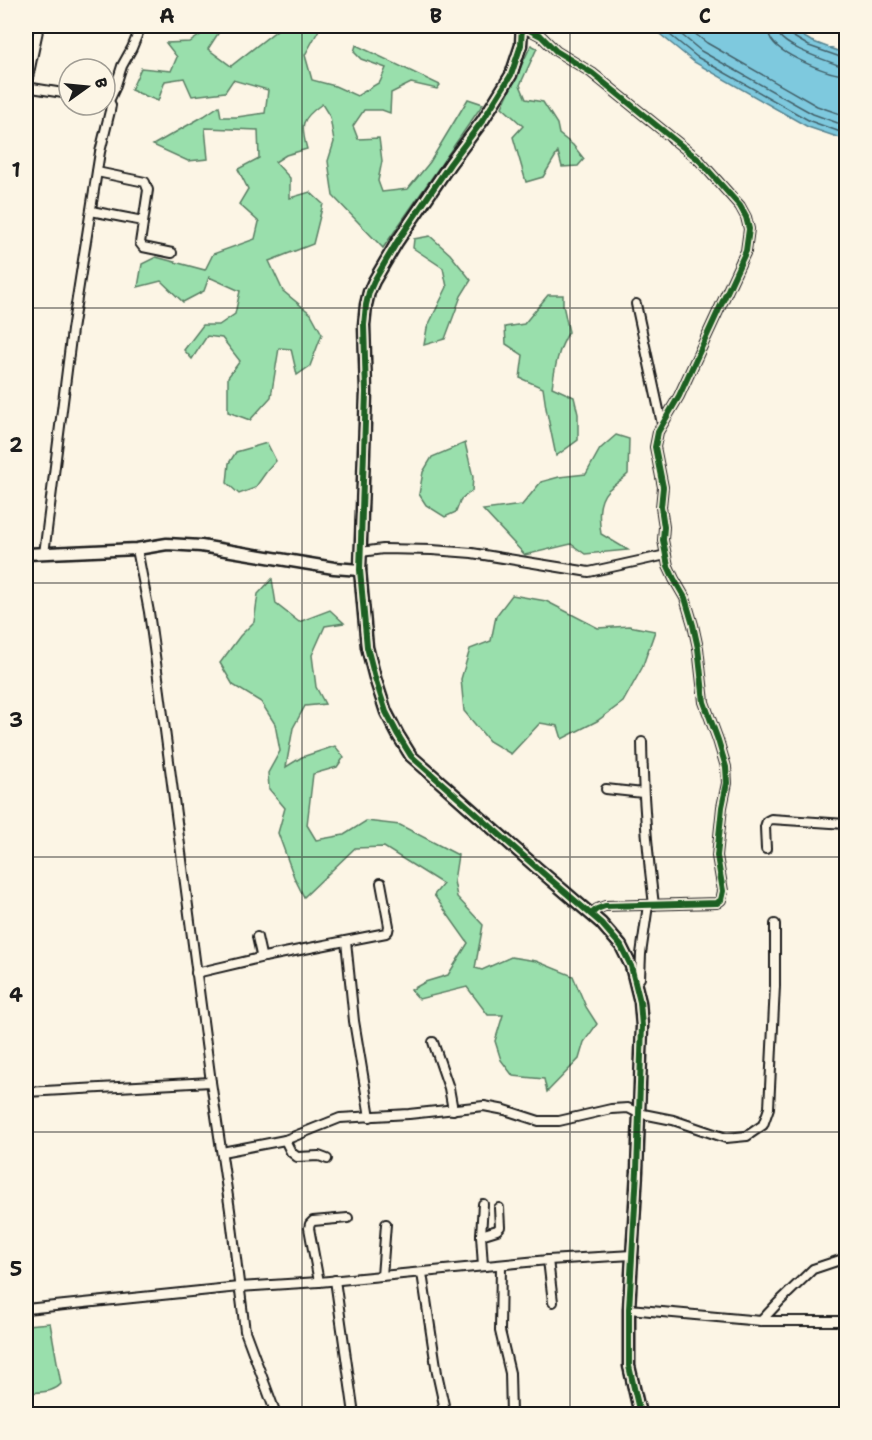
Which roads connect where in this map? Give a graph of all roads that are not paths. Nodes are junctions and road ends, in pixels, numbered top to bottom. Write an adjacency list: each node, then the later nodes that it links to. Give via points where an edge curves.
1 (39, 26): 5 (street, via 26,87)
2 (141, 26): 4 (street)
3 (522, 26): 12 (street, via 592,73 685,147 746,217 746,251 679,396); 14 (street, via 521,45 511,75 397,243 369,292 364,326)
4 (117, 82)
5 (57, 92)
6 (109, 117): 7 (street)
7 (97, 172): 8 (street); 9 (street, via 146,182)
8 (91, 211): 9 (street); 16 (street)
9 (143, 221): 10 (street, via 141,245)
10 (172, 253)
11 (636, 304): 12 (street)
12 (662, 424): 17 (street, via 655,447 663,487)
13 (136, 549): 16 (street); 18 (street, via 167,544 201,546); 31 (street, via 149,612)
14 (361, 552): 17 (street, via 432,550 589,572); 18 (street)
15 (26, 554): 16 (street)
16 (44, 554)
17 (666, 555): 25 (street, via 693,625 704,702 726,767 717,856 723,891 717,903)
18 (360, 570): 26 (street, via 375,678 390,720 411,756)
19 (642, 742): 21 (street)
20 (606, 789): 21 (street)
21 (643, 793): 25 (street)
22 (846, 824): 23 (street, via 771,819 765,826)
23 (766, 849)
24 (381, 883): 29 (street, via 388,931)
25 (651, 905): 26 (street, via 604,906); 32 (street)
26 (591, 914): 32 (street, via 621,946)
27 (775, 924): 37 (street, via 769,1108 763,1125 747,1136 726,1138)
28 (257, 937): 30 (street)
29 (345, 941): 30 (street); 38 (street)
30 (264, 957): 31 (street)
31 (196, 973): 34 (street)
32 (636, 983): 37 (street, via 642,1026)
33 (433, 1042): 36 (street)
34 (211, 1082): 35 (street); 40 (street)
35 (26, 1092)
36 (453, 1110): 37 (street, via 484,1106 539,1121 559,1121 619,1108); 38 (street)
37 (638, 1113): 47 (street)
38 (370, 1117): 39 (street, via 340,1118)
39 (285, 1140): 40 (street); 41 (street, via 297,1157)
40 (222, 1152): 56 (street)
41 (327, 1159)
42 (483, 1204): 46 (street)
43 (499, 1208): 46 (street, via 500,1227)
44 (348, 1218): 55 (street, via 310,1224)
45 (386, 1224): 53 (street)
46 (482, 1235): 51 (street)
47 (632, 1255): 49 (street); 59 (street)
48 (846, 1258): 60 (street, via 813,1269)
49 (548, 1260): 50 (street); 57 (street)
50 (501, 1265): 51 (street); 65 (street, via 500,1331 510,1373)
51 (483, 1266): 52 (street)
52 (422, 1273): 53 (street); 64 (street, via 444,1405)
53 (382, 1276): 54 (street)
54 (335, 1280): 55 (street); 63 (street)
55 (319, 1282): 56 (street)
56 (239, 1287): 58 (street); 62 (street, via 245,1331)
57 (553, 1302)
58 (26, 1309)
59 (629, 1309): 60 (street); 66 (street, via 629,1366)
60 (761, 1321): 61 (street)
61 (846, 1322)
62 (276, 1414)
63 (354, 1414)
64 (438, 1414)
65 (512, 1414)
66 (640, 1414)

